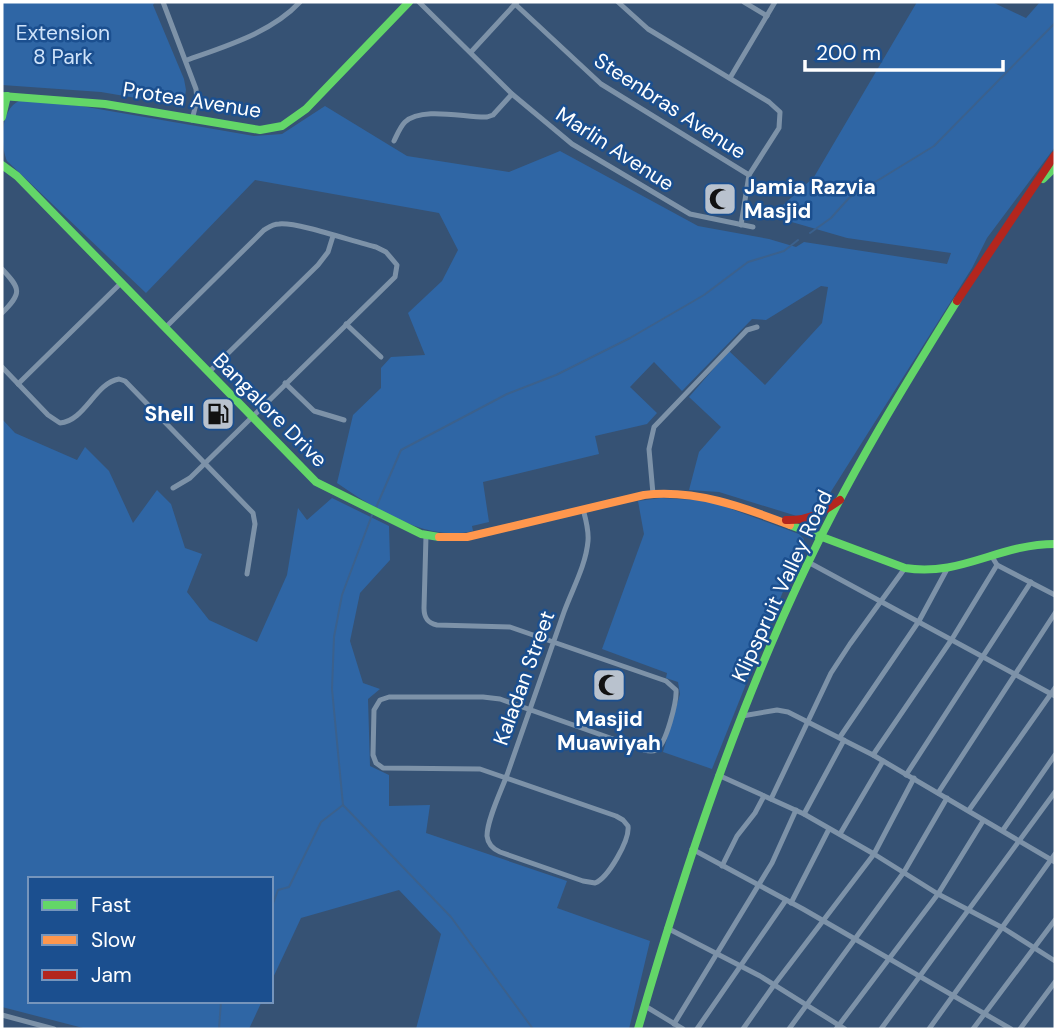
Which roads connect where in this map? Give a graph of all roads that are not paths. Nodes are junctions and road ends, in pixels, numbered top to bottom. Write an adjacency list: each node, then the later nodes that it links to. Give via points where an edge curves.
1 (163, 2): 11 (street)
2 (300, 2): 11 (street, via 274,25)
3 (409, 2): 16 (street, Protea Avenue, via 306,109 282,127 253,130)
4 (419, 2): 10 (street, Marlin Avenue)
5 (618, 2): 12 (street, via 648,29)
6 (744, 2): 9 (street)
7 (775, 2): 9 (street)
8 (516, 3): 10 (street); 21 (street, Steenbras Avenue, via 601,84)
9 (766, 16): 12 (street)
10 (471, 52): 13 (street, Marlin Avenue)
11 (187, 60): 16 (street, via 197,92)
12 (730, 78): 21 (street, via 780,112 779,128)
13 (512, 94): 17 (street, via 487,117 433,114 411,118); 23 (street, Marlin Avenue, via 563,138 668,203 698,217)
14 (5, 96): 15 (street); 16 (street, Protea Avenue, via 89,102)
15 (2, 117)
16 (192, 120)
17 (394, 141)
18 (1055, 155): 22 (street, Klipspruit Valley Road)
19 (2, 165): 27 (street, Bangalore Drive)
20 (1055, 167): 22 (street, Klipspruit Valley Road)
21 (749, 175): 23 (street)
22 (1031, 191): 42 (street, Klipspruit Valley Road, via 923,354)
23 (741, 225): 24 (street, Marlin Avenue)
24 (753, 227)
25 (333, 236): 29 (street, via 382,250 398,267 394,277); 31 (street, via 284,223 271,225); 34 (street, via 318,265)
26 (2, 269): 28 (street, via 18,292)
27 (121, 283): 31 (street, Bangalore Drive); 36 (street)
28 (2, 313)
29 (346, 324): 32 (street); 35 (street)
30 (757, 327): 41 (street, via 747,330 654,427 649,449)
31 (165, 328): 34 (street, Bangalore Drive)
32 (381, 357)
33 (2, 367): 36 (street)
34 (209, 372): 37 (street, Bangalore Drive)
35 (285, 383): 37 (street); 38 (street, via 314,411)
36 (18, 384): 39 (street, via 62,423 72,419 110,381 122,380)
37 (252, 416): 39 (street); 45 (street, Bangalore Drive, via 316,482)
38 (344, 420)
39 (205, 463): 40 (street); 53 (street, via 253,513)
40 (173, 488)
41 (653, 494): 43 (street, Bangalore Drive); 44 (street, Bangalore Drive, via 704,496)
42 (842, 499): 44 (street, via 811,519); 46 (street, Klipspruit Valley Road)
43 (583, 509): 45 (street, Bangalore Drive, via 467,537); 60 (street, Kaladan Street, via 587,548)
44 (776, 519): 46 (street, Bangalore Drive)
45 (426, 536): 60 (street, via 424,608 429,622 503,625)
46 (822, 537): 49 (street, Klipspruit Valley Road); 51 (street, Bangalore Drive)
47 (1055, 544): 48 (street, via 1019,546)
48 (991, 555): 50 (street); 52 (street)
49 (808, 562): 56 (street); 66 (street, Klipspruit Valley Road)
50 (997, 565): 54 (street); 59 (street)
51 (905, 568): 52 (street, Bangalore Drive); 56 (street)
52 (946, 571): 58 (street)
53 (247, 573)
54 (1031, 582): 55 (street); 61 (street)
55 (1055, 595)
56 (881, 602): 58 (street); 67 (street, via 850,644)
57 (1055, 612): 62 (street)
58 (919, 621): 59 (street); 68 (street)
59 (952, 639): 61 (street); 69 (street)
60 (554, 642): 65 (street, Kaladan Street); 65 (street, via 672,684 677,693 665,736 658,748 649,751)
61 (984, 657): 62 (street); 73 (street)
62 (1017, 675): 64 (street); 77 (street)
63 (1055, 688): 64 (street)
64 (1053, 695): 82 (street)
65 (530, 710): 74 (street, Kaladan Street); 74 (street, via 483,697 389,697 374,706 373,755 383,768 480,769)
66 (742, 716): 67 (street, via 782,710); 72 (street, Klipspruit Valley Road)
67 (807, 721): 68 (street); 80 (street)
68 (842, 738): 69 (street); 83 (street)
69 (873, 755): 71 (street)
70 (1055, 755): 86 (street)
71 (883, 761): 73 (street); 87 (street)
72 (718, 775): 78 (street); 89 (street, Klipspruit Valley Road)
73 (906, 775): 75 (street)
74 (506, 778): 74 (street, Kaladan Street, via 487,835 490,846 583,881 595,883 606,874 626,841 626,822)
75 (914, 778): 77 (street); 90 (street)
76 (1055, 792): 88 (street)
77 (938, 793): 79 (street)
78 (764, 796): 80 (street); 92 (street)
79 (947, 798): 82 (street); 93 (street)
80 (771, 799): 81 (street)
81 (796, 810): 83 (street); 94 (street)
82 (969, 810): 84 (street)
83 (804, 814): 85 (street)
84 (983, 821): 86 (street); 95 (street)
85 (829, 829): 87 (street); 96 (street)
86 (1003, 831): 88 (street)
87 (840, 834): 90 (street)
88 (1021, 841): 91 (street); 97 (street)
89 (692, 849): 92 (street); 100 (street, Klipspruit Valley Road)
90 (874, 853): 93 (street); 99 (street)
91 (1054, 859): 101 (street)
92 (722, 866): 94 (street)
93 (904, 872): 95 (street); 102 (street)
94 (758, 886): 96 (street); 104 (street)
95 (938, 894): 97 (street); 105 (street)
96 (788, 901): 99 (street); 107 (street)
97 (968, 910): 101 (street); 108 (street)
98 (1055, 920): 103 (street)
99 (823, 921): 102 (street); 110 (street)
100 (667, 928): 104 (street); 112 (street, Klipspruit Valley Road)
101 (1003, 928): 103 (street); 111 (street)
102 (855, 941): 105 (street); 113 (street)
103 (1035, 947): 106 (street); 114 (street)
104 (716, 953): 107 (street); 116 (street)
105 (888, 959): 108 (street); 117 (street)
106 (1055, 961)
107 (740, 966): 110 (street); 121 (street)
108 (921, 976): 111 (street); 125 (street)
109 (1055, 982): 129 (street)
110 (774, 985): 113 (street); 122 (street)
111 (953, 996): 114 (street); 126 (street)
112 (645, 1006): 116 (street); 119 (street, Klipspruit Valley Road)
113 (807, 1006): 117 (street); 123 (street)
114 (985, 1013): 127 (street); 128 (street)
115 (2, 1015): 118 (street)
116 (674, 1024): 120 (street)
117 (837, 1027): 124 (street)
118 (54, 1029)
119 (638, 1029)
120 (683, 1029)
121 (697, 1029)
122 (743, 1029)
123 (789, 1029)
124 (845, 1029)
125 (881, 1029)
126 (929, 1029)
127 (973, 1029)
128 (1011, 1029)
129 (1020, 1029)

